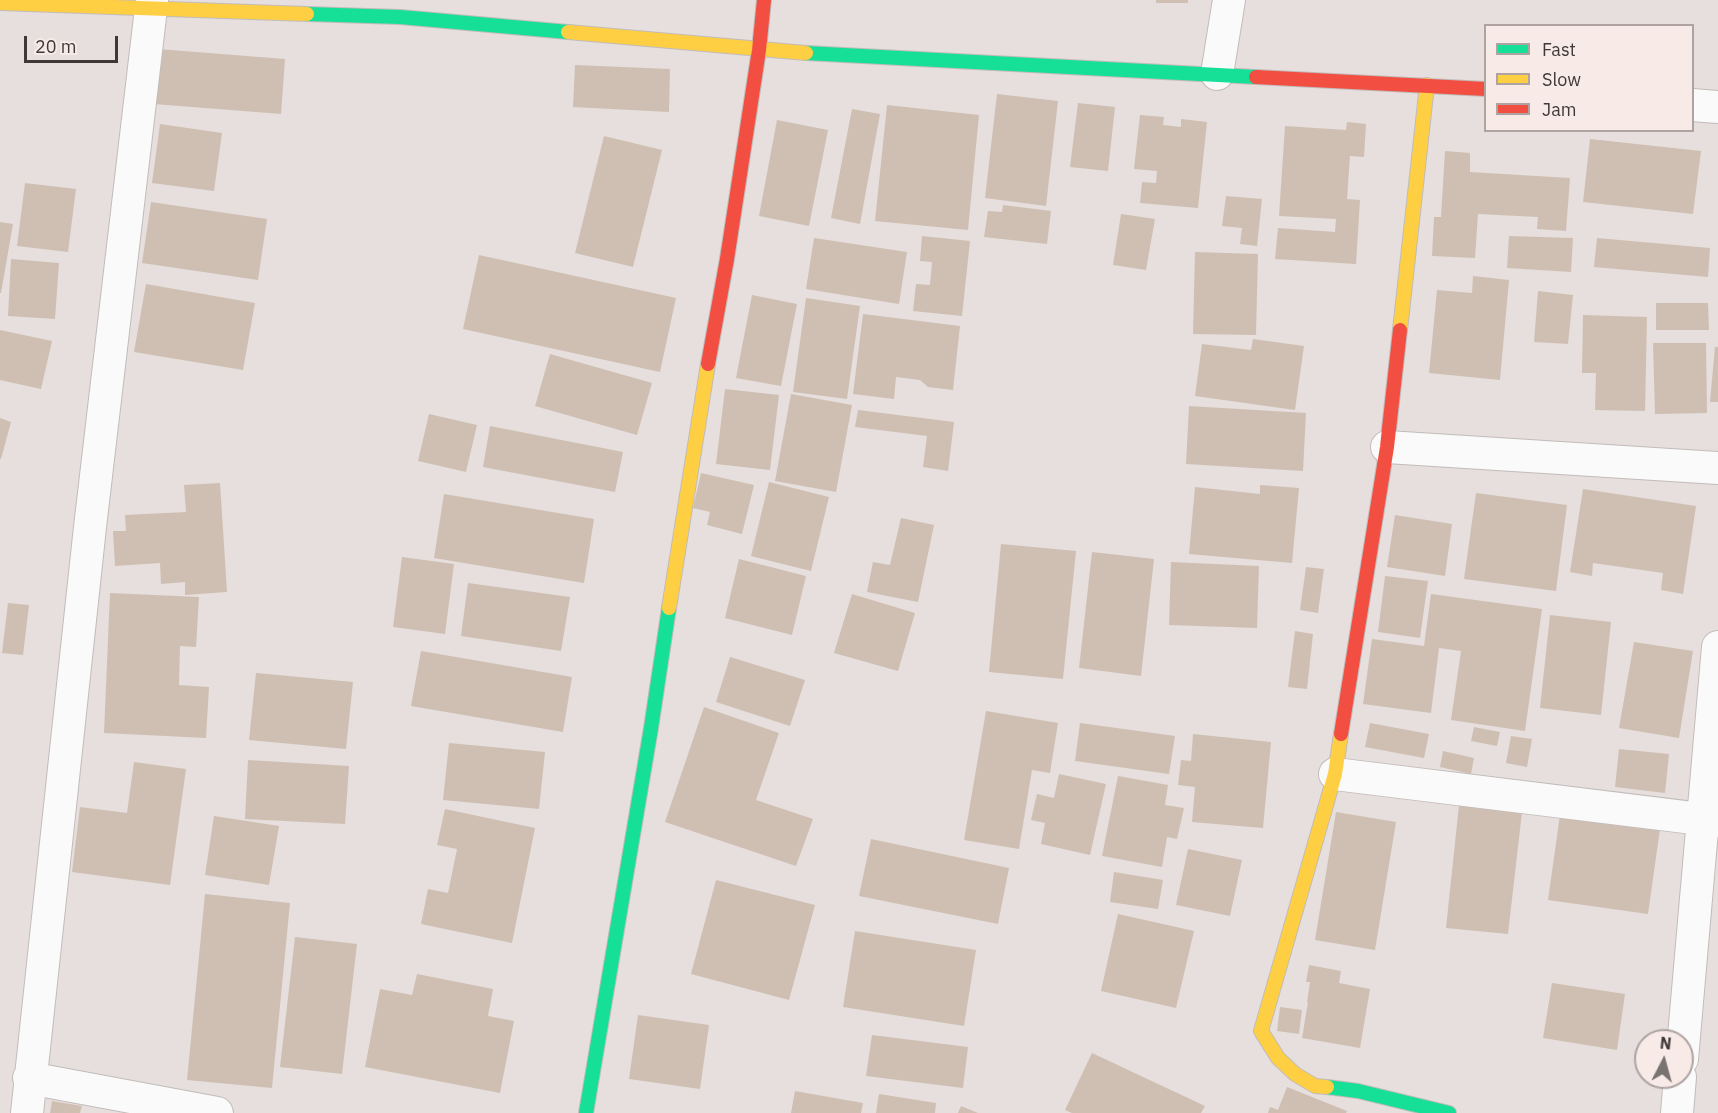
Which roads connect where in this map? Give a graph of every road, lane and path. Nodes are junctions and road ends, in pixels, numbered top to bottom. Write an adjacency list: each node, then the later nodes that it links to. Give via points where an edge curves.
1 (764, 0): 6 (street)
2 (1229, 0): 7 (street)
3 (0, 3): 4 (street)
4 (152, 5): 5 (street); 18 (street)
5 (401, 9): 6 (street)
6 (759, 50): 7 (street); 22 (street)
7 (1217, 74): 8 (street)
8 (1427, 85): 9 (street); 12 (street)
9 (1484, 89)
10 (1694, 105): 11 (street)
11 (1718, 107)
12 (1387, 447): 13 (street); 15 (street)
13 (1718, 468)
14 (1718, 647): 16 (street)
15 (1335, 774): 16 (street); 23 (street, via 1261,1031 1278,1058 1316,1086 1358,1091)
16 (1711, 821): 17 (street)
17 (1686, 1029)
18 (29, 1078): 20 (street); 21 (street)
19 (1679, 1089): 24 (street)
20 (27, 1113)
21 (217, 1113)
22 (586, 1113)
23 (1449, 1113)
24 (1677, 1113)

